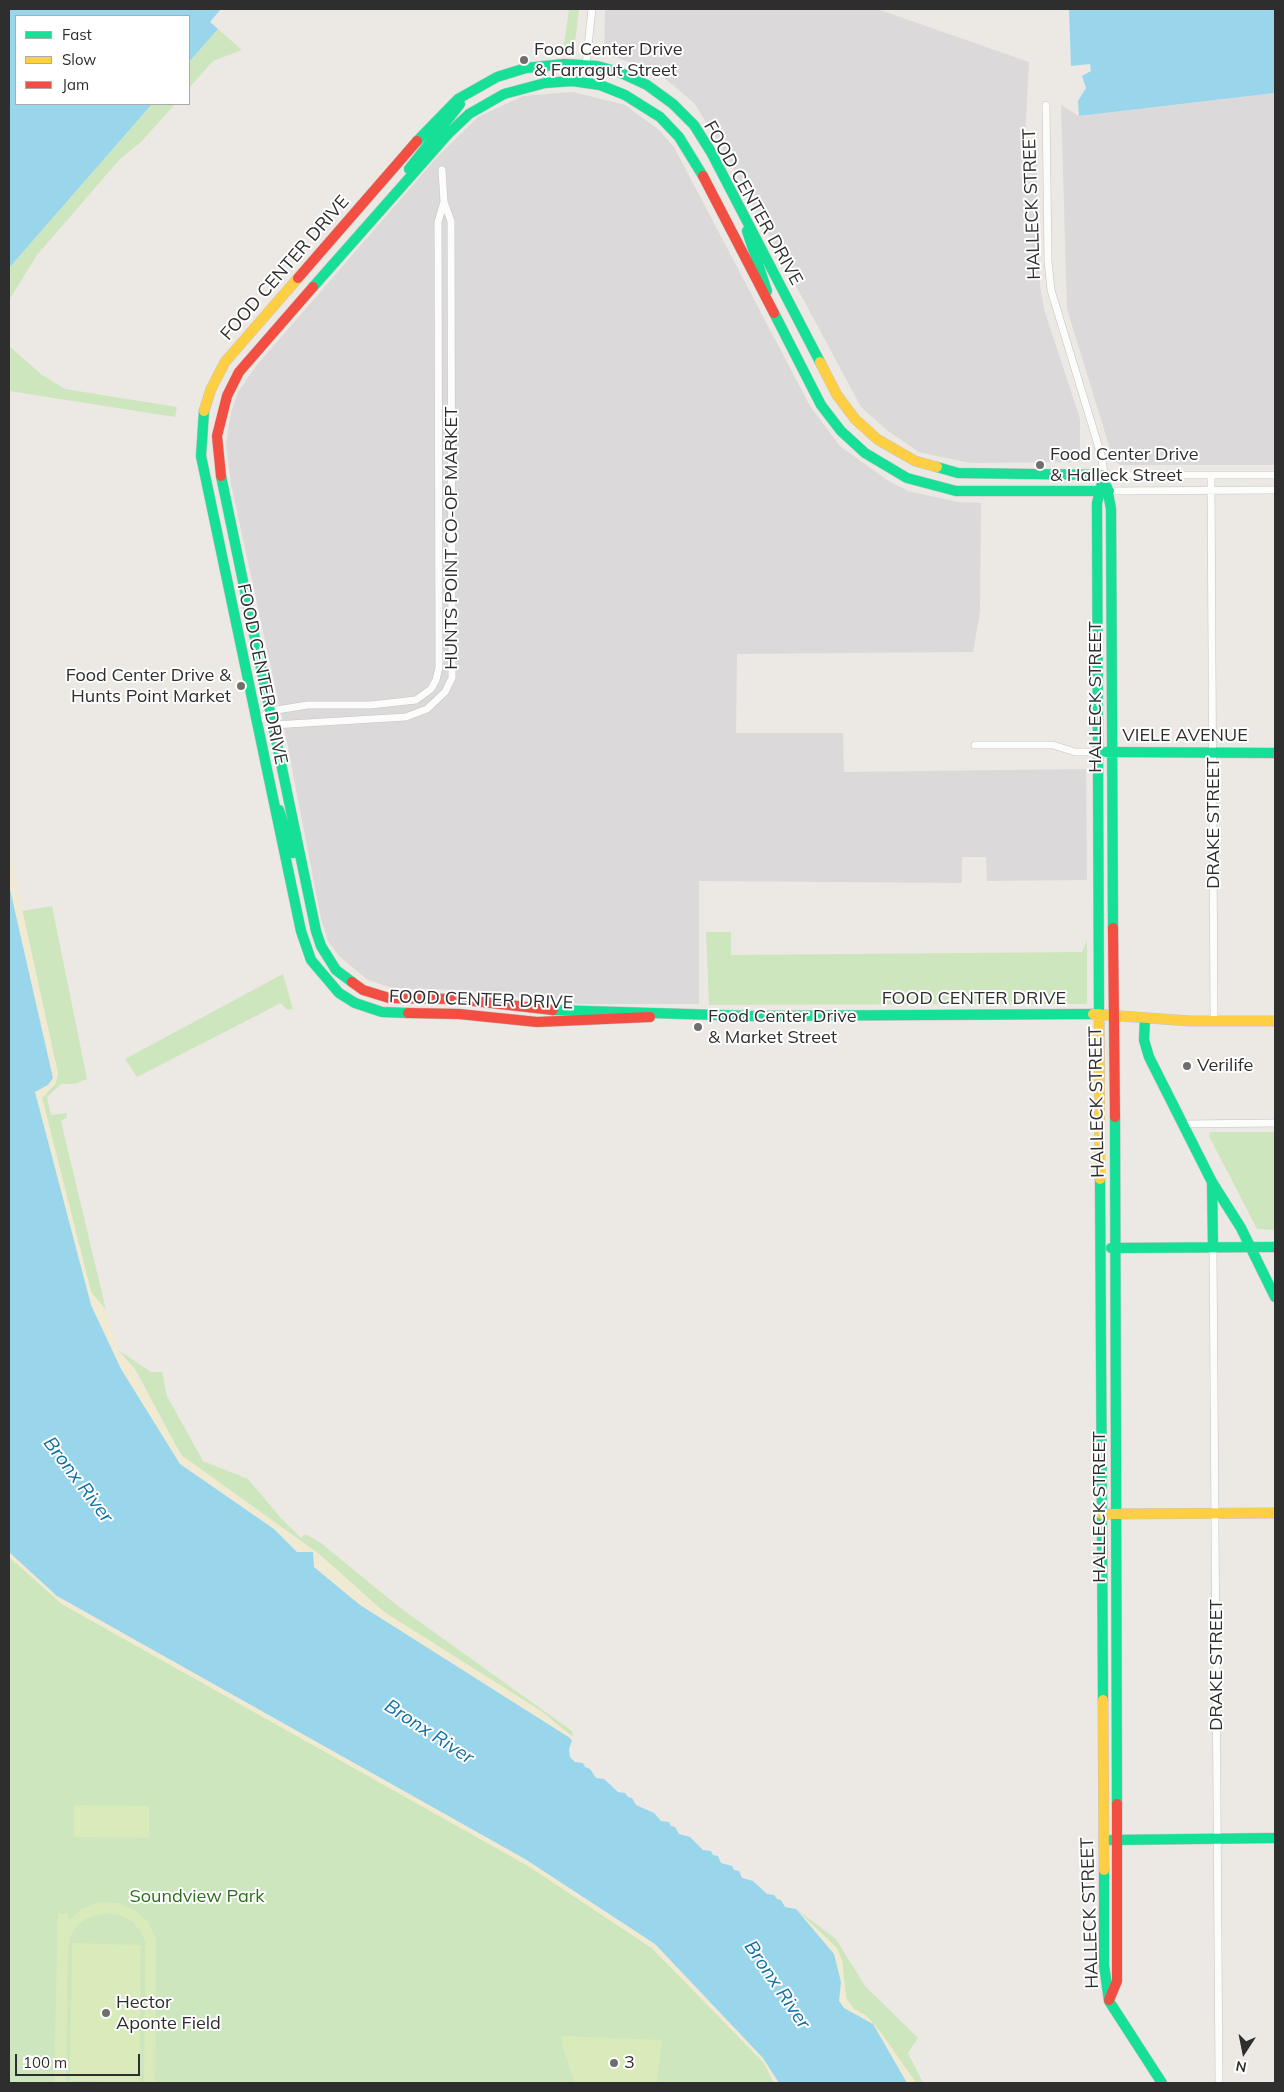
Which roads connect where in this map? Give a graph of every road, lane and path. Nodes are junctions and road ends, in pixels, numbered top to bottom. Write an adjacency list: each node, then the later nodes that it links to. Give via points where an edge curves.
1 (592, 9): 2 (street)
2 (586, 65): 3 (main road, FOOD CENTER DRIVE, via 526,68 497,77); 8 (main road, FOOD CENTER DRIVE, via 633,78 673,104 704,139)
3 (470, 91): 6 (main road); 17 (main road, FOOD CENTER DRIVE, via 446,109 424,133 245,338 223,366 209,394 200,436 202,468)
4 (1046, 105): 10 (street, HALLECK STREET, via 1051,290 1100,449)
5 (442, 170): 7 (street, HUNTS POINT CO-OP MARKET)
6 (387, 201): 9 (main road, FOOD CENTER DRIVE, via 459,123 492,100 517,89 551,82 586,83 606,88 649,109 680,137); 16 (main road, FOOD CENTER DRIVE, via 244,367 232,385 221,416 217,436 219,464)
7 (444, 202): 16 (street, HUNTS POINT CO-OP MARKET, via 438,222 439,667 436,680 424,695 408,701 308,705); 18 (street, HUNTS POINT CO-OP MARKET, via 451,221 452,678 440,697 414,715 393,720)
8 (740, 207): 9 (main road); 10 (main road, FOOD CENTER DRIVE, via 837,395 877,439 915,461 958,473)
9 (778, 323): 15 (main road, FOOD CENTER DRIVE, via 830,418 865,453 893,471 923,484 956,491)
10 (1104, 475): 12 (street); 15 (main road)
11 (1275, 475): 12 (street)
12 (1211, 476): 13 (street, DRAKE STREET)
13 (1211, 490): 14 (street); 15 (street); 22 (street, DRAKE STREET)
14 (1275, 490)
15 (1104, 492): 20 (main road, HALLECK STREET, via 1097,502); 21 (main road, HALLECK STREET, via 1112,509)
16 (270, 711): 17 (street); 18 (main road, FOOD CENTER DRIVE)
17 (256, 723): 24 (main road, FOOD CENTER DRIVE)
18 (273, 725): 25 (main road, FOOD CENTER DRIVE)
19 (976, 745): 20 (street, VIELE AVENUE, via 1053,745 1075,752)
20 (1098, 752): 21 (main road, VIELE AVENUE); 26 (main road, HALLECK STREET)
21 (1113, 752): 22 (main road, VIELE AVENUE); 28 (main road, HALLECK STREET)
22 (1214, 753): 23 (main road, VIELE AVENUE); 30 (street, DRAKE STREET)
23 (1275, 753)
24 (272, 796): 25 (main road); 27 (main road, FOOD CENTER DRIVE, via 307,951 326,980 355,1003 391,1014 459,1014 522,1021)
25 (306, 885): 27 (main road, FOOD CENTER DRIVE, via 325,955 344,977 370,993 389,998 456,998 566,1012 630,1011)
26 (1099, 1014): 27 (main road, FOOD CENTER DRIVE); 28 (main road, FOOD CENTER DRIVE); 38 (main road, HALLECK STREET)
27 (668, 1015)
28 (1113, 1016): 29 (main road, FOOD CENTER DRIVE); 39 (main road, HALLECK STREET)
29 (1145, 1018): 30 (main road, FOOD CENTER DRIVE); 33 (main road, via 1144,1040 1149,1057)
30 (1214, 1021): 31 (main road, FOOD CENTER DRIVE)
31 (1275, 1021)
32 (1275, 1123): 33 (street)
33 (1184, 1124): 34 (main road)
34 (1212, 1182): 36 (main road); 37 (main road)
35 (1275, 1246): 37 (main road)
36 (1213, 1247): 37 (main road); 39 (main road); 43 (street, DRAKE STREET)
37 (1250, 1247): 40 (main road)
38 (1102, 1248): 39 (main road); 41 (main road, HALLECK STREET)
39 (1116, 1248): 42 (main road, HALLECK STREET)
40 (1275, 1297)
41 (1100, 1514): 42 (main road); 47 (main road, HALLECK STREET)
42 (1117, 1514): 43 (main road); 48 (main road, HALLECK STREET)
43 (1216, 1514): 44 (main road); 46 (street, DRAKE STREET)
44 (1275, 1514)
45 (1275, 1838): 46 (main road)
46 (1218, 1839): 48 (main road); 51 (street, DRAKE STREET)
47 (1104, 1840): 48 (main road); 49 (main road, HALLECK STREET, via 1104,1965)
48 (1116, 1840): 49 (main road, HALLECK STREET, via 1116,1981)
49 (1109, 2001): 50 (main road)
50 (1162, 2083)
51 (1219, 2083)

